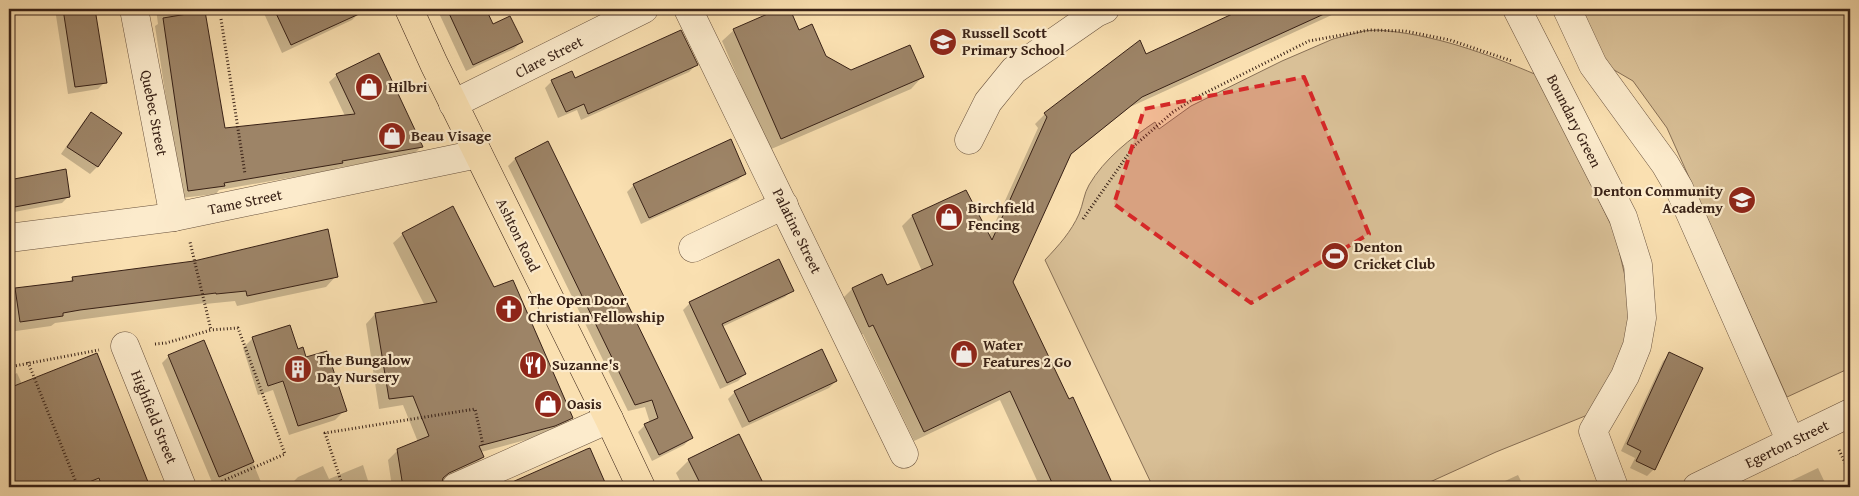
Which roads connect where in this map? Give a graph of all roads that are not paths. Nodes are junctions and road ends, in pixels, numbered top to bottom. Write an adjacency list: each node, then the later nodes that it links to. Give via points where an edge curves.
1 (134, 9): 12 (street, Quebec Street)
2 (410, 9): 8 (highway, Ashton Road)
3 (644, 9): 8 (street, Clare Street)
4 (688, 9): 11 (street, Palatine Street)
5 (1105, 9): 9 (street, via 1014,70 988,102)
6 (1517, 9): 23 (street, Boundary Green, via 1623,217 1638,265 1642,318 1637,346 1626,376 1593,431)
7 (1567, 9): 18 (street, via 1593,65 1679,188)
8 (453, 104): 10 (highway, Ashton Road)
9 (970, 140)
10 (478, 154): 12 (street, Tame Street); 17 (highway, Ashton Road)
11 (784, 204): 14 (street); 19 (street, Palatine Street)
12 (179, 216): 13 (street, Tame Street)
13 (9, 238)
14 (693, 248)
15 (125, 346): 20 (street, Highfield Street)
16 (1850, 414): 18 (street, Egerton Street)
17 (609, 419): 21 (street); 22 (highway, Ashton Road)
18 (1791, 442): 24 (street, Egerton Street)
19 (904, 454)
20 (182, 487)
21 (456, 487)
22 (640, 487)
23 (1614, 487)
24 (1697, 487)

